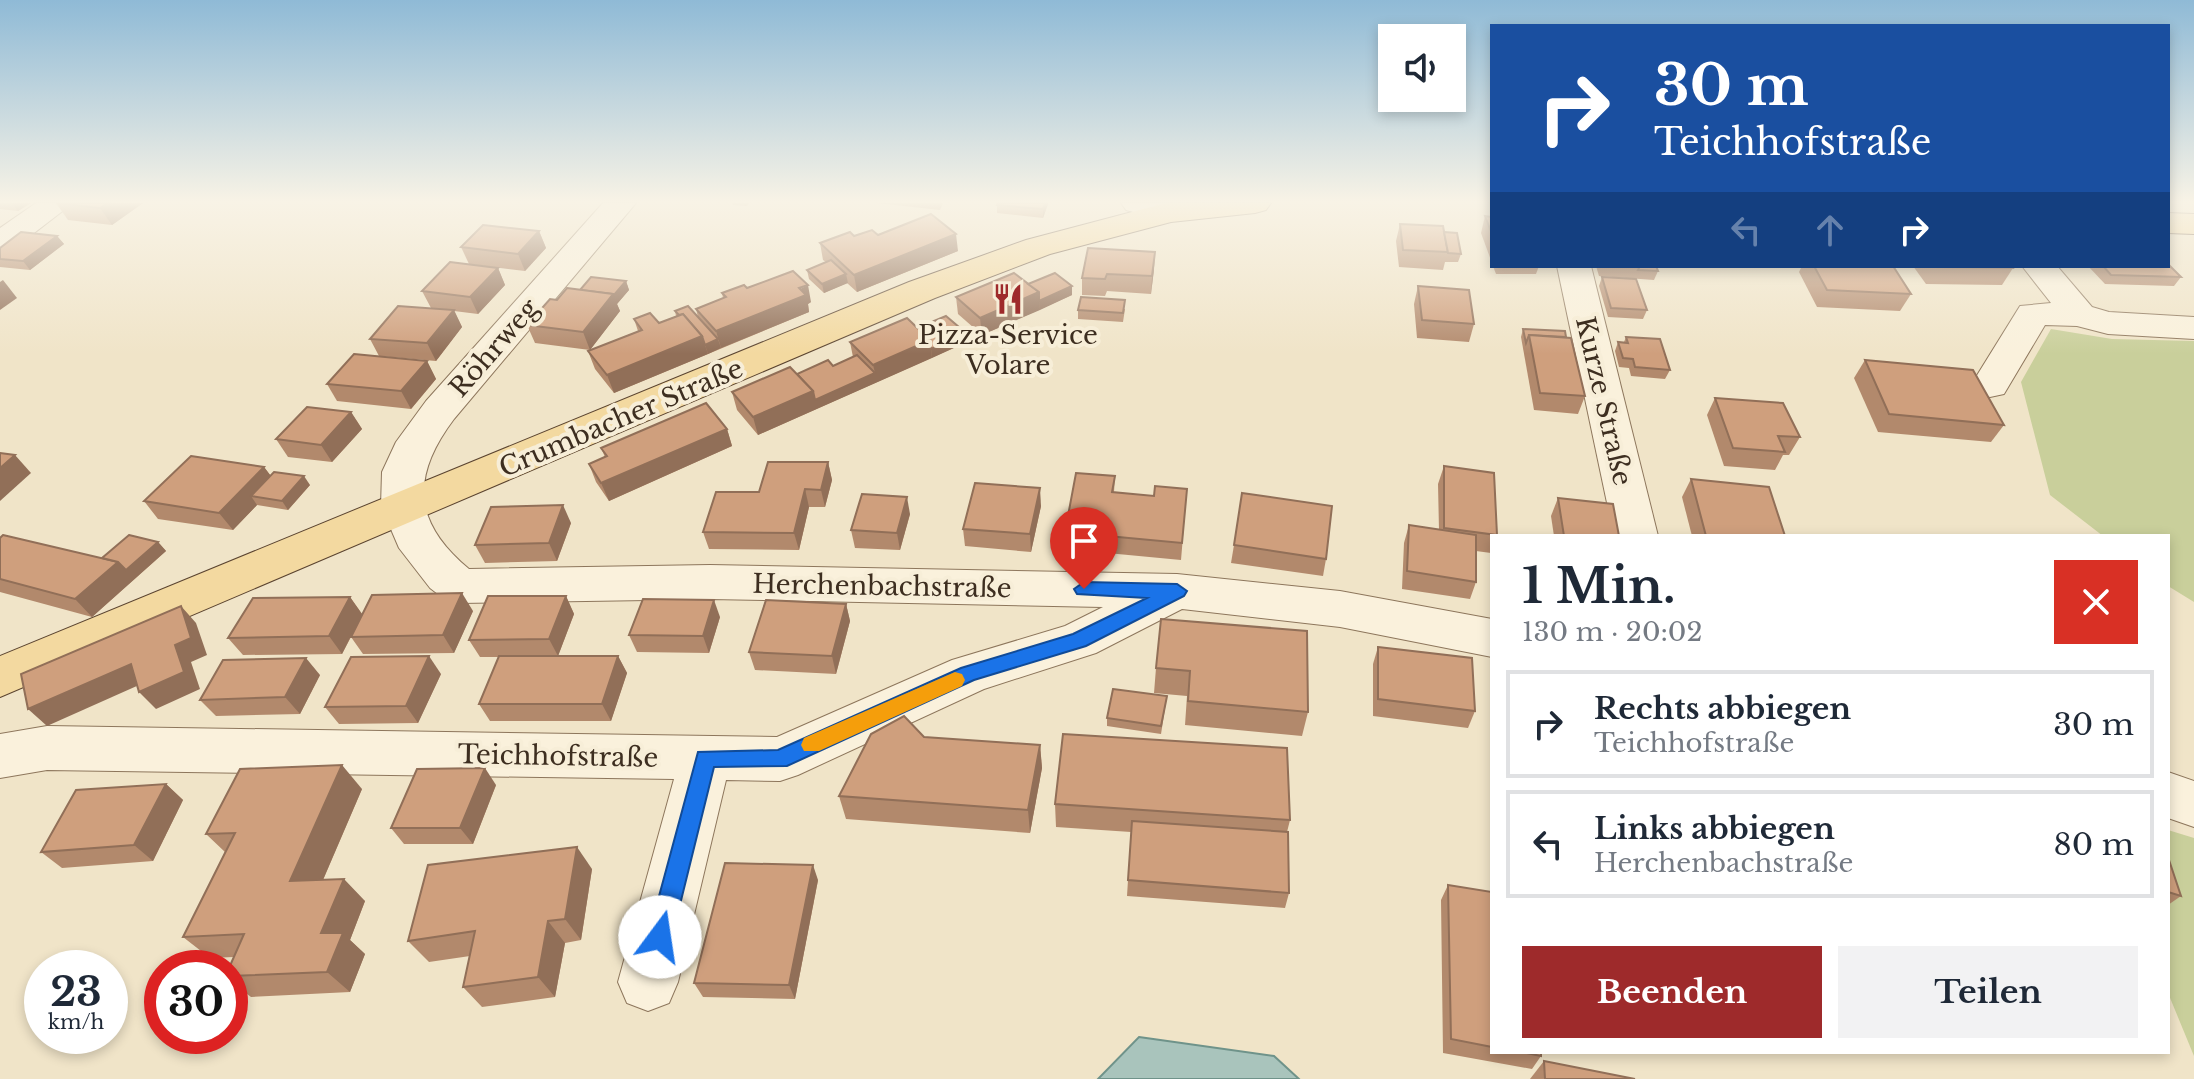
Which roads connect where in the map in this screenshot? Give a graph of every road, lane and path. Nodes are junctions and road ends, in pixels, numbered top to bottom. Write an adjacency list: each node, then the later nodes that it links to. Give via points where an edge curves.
1 (576, 253): 8 (street, Röhrweg, via 429,423 403,472)
2 (1021, 253): 8 (main road, Crumbacher Straße, via 922,290)
3 (1574, 268): 9 (street, Kurze Straße)
4 (2041, 268): 5 (street)
5 (2079, 315): 6 (street, via 2108,323); 7 (street, via 2033,314)
6 (2194, 328)
7 (1990, 385)
8 (403, 510): 10 (street, Herchenbachstraße, via 435,567 459,586 710,582); 12 (main road, Crumbacher Straße)
9 (1636, 534)
10 (1177, 591): 11 (street, Herchenbachstraße, via 1340,609); 14 (street, Teichhofstraße, via 1079,640 969,674 780,759)
11 (1490, 638)
12 (0, 677)
13 (0, 756): 14 (street, Teichhofstraße, via 47,748)
14 (706, 758): 17 (street)
15 (2170, 796): 16 (street)
16 (2194, 804)
17 (648, 982)

